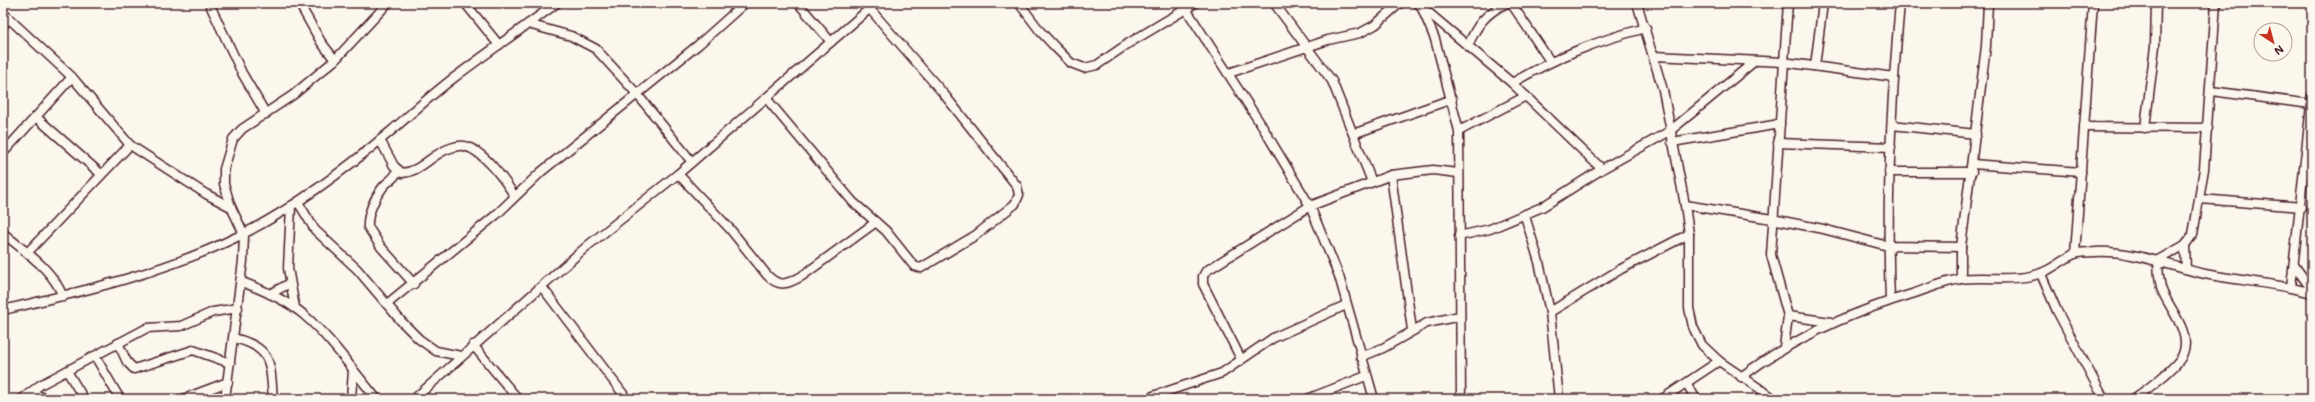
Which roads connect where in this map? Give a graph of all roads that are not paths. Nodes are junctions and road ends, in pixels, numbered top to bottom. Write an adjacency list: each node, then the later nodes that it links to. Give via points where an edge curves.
1 (209, 3): 50 (street, via 245,79)
2 (299, 3): 35 (street)
3 (388, 3): 35 (street)
4 (465, 3): 31 (street)
5 (557, 3): 27 (street)
6 (745, 3): 45 (street)
7 (798, 3): 30 (street)
8 (876, 3): 24 (street)
9 (1019, 3): 25 (street, via 1061,53 1072,63 1084,68 1097,65)
10 (1195, 3): 25 (street)
11 (1274, 3): 33 (street)
12 (1400, 3): 33 (street, via 1375,25 1360,33)
13 (1507, 3): 32 (street, via 1481,20)
14 (1511, 3): 36 (street)
15 (1637, 3): 29 (street)
16 (1788, 3): 38 (street)
17 (1823, 3): 39 (street)
18 (1900, 3): 42 (street)
19 (1988, 3): 60 (street)
20 (2093, 3): 54 (street)
21 (2156, 3): 55 (street, via 2155,46)
22 (2216, 3): 44 (street)
23 (1419, 5): 32 (street); 48 (street, via 1435,39)
24 (869, 8): 30 (street); 87 (street, via 943,93 1016,186 1019,195 1015,204 987,227 921,268 909,262)
25 (1186, 9): 40 (street)
26 (6, 16): 28 (street); 41 (street)
27 (528, 24): 31 (street); 45 (street, via 571,36 596,49)
28 (3, 25)
29 (1646, 28): 34 (street); 36 (street, via 1584,46)
30 (831, 42): 47 (street)
31 (499, 45): 61 (street, via 454,77)
32 (1468, 46): 43 (street)
33 (1306, 47): 40 (street); 59 (street, via 1332,81)
34 (1654, 56): 37 (street); 58 (street)
35 (335, 60): 50 (street)
36 (1550, 61): 43 (street)
37 (1755, 61): 38 (street); 58 (street)
38 (1783, 62): 39 (street); 52 (street)
39 (1815, 66): 42 (street)
40 (1229, 73): 82 (street)
41 (72, 77): 51 (street); 64 (street)
42 (1894, 77): 53 (street)
43 (1512, 83): 46 (street)
44 (2211, 91): 49 (street); 56 (street)
45 (637, 94): 67 (street); 78 (street)
46 (1526, 96): 57 (street); 69 (street)
47 (766, 98): 67 (street); 87 (street, via 853,202)
48 (1452, 99): 57 (street); 59 (street)
49 (2311, 100): 84 (street)
50 (266, 114): 83 (street, via 242,129 228,154 224,184)
51 (36, 117): 66 (street); 74 (street)
52 (1780, 124): 62 (street); 63 (street)
53 (1892, 125): 60 (street); 65 (street)
54 (2084, 127): 55 (street); 72 (street)
55 (2145, 128): 56 (street)
56 (2208, 128): 79 (street)
57 (1459, 130): 73 (street)
58 (1670, 131): 62 (street); 69 (street)
59 (1353, 134): 77 (street)
60 (1976, 134): 68 (street)
61 (380, 140): 70 (street); 80 (street)
62 (1672, 142): 81 (street)
63 (1778, 143): 65 (street); 86 (street)
64 (130, 145): 74 (street); 83 (street)
65 (1891, 147): 71 (street)
66 (3, 153)
67 (692, 162): 75 (street)
68 (1972, 168): 71 (street); 72 (street); 94 (street)
69 (1602, 169): 85 (street)
70 (397, 170): 78 (street, via 402,173 414,171 440,153 462,146 478,154 504,178); 104 (street, via 395,176 384,185 369,211 368,227 381,247)
71 (1889, 172): 93 (street)
72 (2081, 172): 96 (street)
73 (1458, 173): 76 (street, via 1433,170); 91 (street)
74 (101, 174): 95 (street)
75 (678, 174): 87 (street, via 730,229 770,278 780,284 789,283 802,276); 105 (street, via 586,247)
76 (1391, 175): 77 (street); 121 (street)
77 (1372, 182): 82 (street)
78 (514, 195): 104 (street, via 496,215)
79 (2200, 199): 84 (street); 92 (street, via 2193,234)
80 (294, 204): 89 (street); 103 (street, via 288,261); 112 (street, via 315,230 357,269)
81 (1685, 205): 86 (street); 90 (street)
82 (1310, 206): 113 (street, via 1339,276); 129 (street, via 1206,271 1203,276 1203,284)
83 (231, 207): 89 (street)
84 (2302, 207): 98 (street)
85 (1525, 216): 91 (street, via 1490,229); 117 (street)
86 (1772, 219): 93 (street); 119 (street, via 1770,255)
87 (876, 222)
88 (3, 233): 95 (street)
89 (244, 234): 102 (street); 110 (street, via 167,266)
90 (1689, 234): 117 (street, via 1622,269); 130 (street, via 1689,308 1693,327 1702,345)
91 (1459, 236): 118 (street)
92 (2185, 245): 97 (street); 99 (street)
93 (1888, 246): 94 (street); 111 (street)
94 (1961, 248): 101 (street)
95 (27, 253): 110 (street, via 50,274)
96 (2075, 254): 97 (street, via 2119,252); 100 (street)
97 (2158, 260): 99 (street); 160 (street, via 2162,289 2184,338 2183,354 2174,366)
98 (2294, 265): 106 (street); 107 (street)
99 (2186, 269): 106 (street)
100 (2041, 274): 101 (street, via 2028,277); 159 (street, via 2056,311)
101 (1961, 279): 111 (street)
102 (242, 282): 109 (street); 114 (street)
103 (290, 283): 109 (street); 115 (street)
104 (414, 284): 112 (street)
105 (542, 287): 124 (street); 151 (street)
106 (2291, 287): 108 (street)
107 (2312, 290)
108 (2312, 293)
109 (270, 294): 115 (street)
110 (63, 297): 116 (street)
111 (1890, 300): 120 (street)
112 (387, 304): 127 (street, via 409,330 428,347)
113 (1346, 305): 128 (street); 129 (street, via 1274,338)
114 (238, 308): 122 (street); 123 (street, via 213,312 181,326 147,328)
115 (295, 308): 132 (street, via 315,326)
116 (3, 310)
117 (1550, 312): 155 (street)
118 (1460, 316): 121 (street, via 1427,323); 154 (street)
119 (1788, 316): 120 (street); 125 (street)
120 (1831, 322): 125 (street)
121 (1412, 330): 128 (street)
122 (234, 338): 131 (street); 146 (street, via 257,346 266,356 270,368)
123 (118, 343): 126 (street); 131 (street, via 127,362 134,369 193,350)
124 (473, 345): 127 (street); 150 (street)
125 (1784, 347): 135 (street)
126 (95, 356): 133 (street); 143 (street)
127 (461, 356): 149 (street)
128 (1361, 358): 134 (street)
129 (1241, 359): 139 (street, via 1222,373)
130 (1719, 361): 135 (street); 137 (street)
131 (230, 362): 136 (street)
132 (353, 370): 147 (street); 148 (street)
133 (67, 371): 138 (street); 142 (street)
134 (1366, 376): 152 (street); 153 (street)
135 (1741, 377): 158 (street)
136 (228, 382): 144 (street); 145 (street)
137 (1687, 384): 156 (street); 157 (street)
138 (31, 392): 140 (street); 141 (street)
139 (1153, 396)
140 (22, 399)
141 (46, 399)
142 (84, 399)
143 (120, 399)
144 (183, 399)
145 (225, 399)
146 (273, 399)
147 (351, 399)
148 (377, 399)
149 (414, 399)
150 (518, 399)
151 (628, 399)
152 (1308, 399)
153 (1374, 399)
154 (1461, 399)
155 (1559, 399)
156 (1662, 399)
157 (1696, 399)
158 (1775, 399)
159 (2104, 399)
160 (2134, 399)

